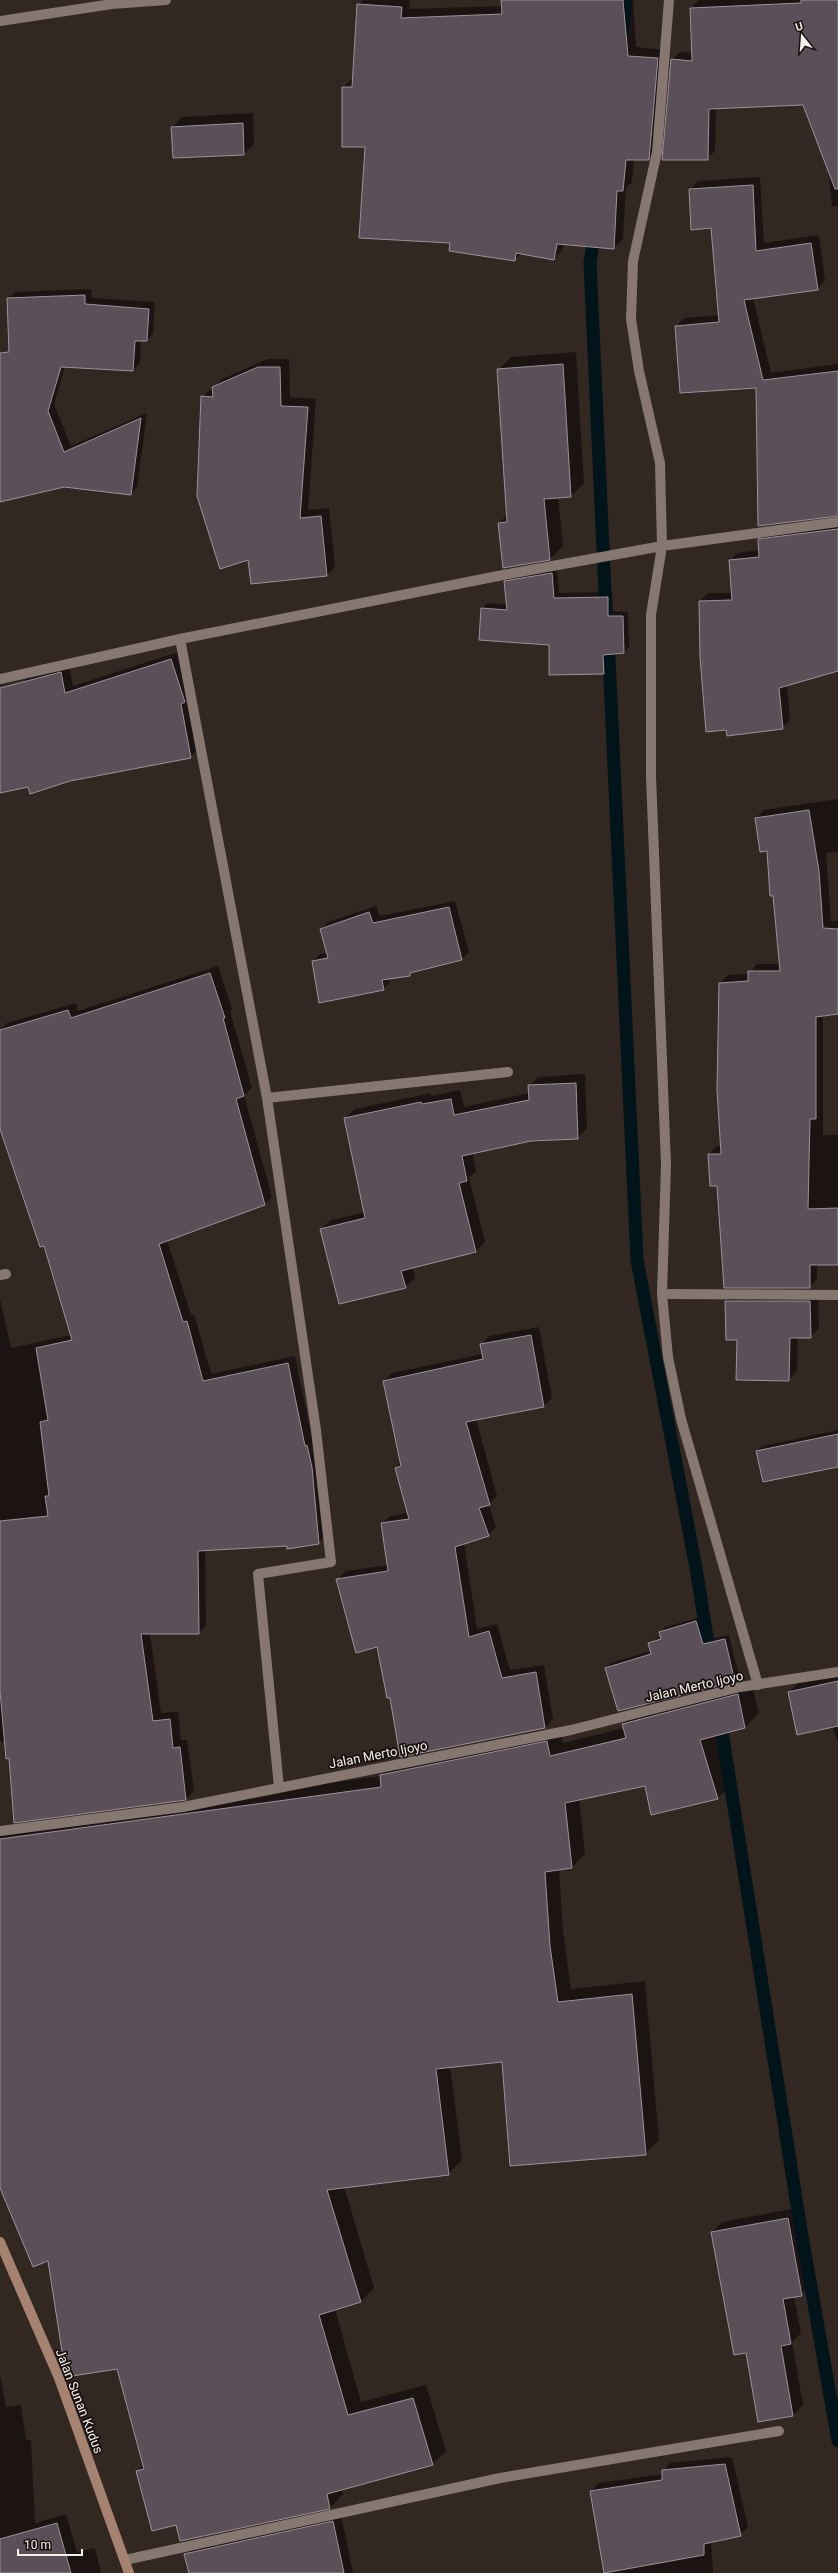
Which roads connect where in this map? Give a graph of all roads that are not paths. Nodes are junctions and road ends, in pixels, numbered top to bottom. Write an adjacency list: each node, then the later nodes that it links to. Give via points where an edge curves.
1 (166, 0): 3 (street, via 112,4)
2 (669, 0): 5 (street, via 658,152 633,261 631,319 639,371 660,463)
3 (0, 21)
4 (838, 522): 5 (street)
5 (662, 546): 6 (street); 10 (street, via 651,615 652,776 666,1165)
6 (180, 639): 7 (street); 9 (street)
7 (0, 679)
8 (508, 1072): 9 (street)
9 (267, 1098): 14 (street, via 316,1430 331,1562 258,1574)
10 (662, 1294): 11 (street); 13 (street, via 668,1357 681,1418)
11 (838, 1295)
12 (838, 1672): 13 (street, Jalan Merto Ijoyo)
13 (758, 1685): 14 (street, Jalan Merto Ijoyo, via 701,1696 571,1730)
14 (279, 1787): 15 (street, Jalan Merto Ijoyo, via 183,1807)
15 (0, 1831)
16 (0, 2242): 18 (street, Jalan Sunan Kudus, via 59,2378)
17 (779, 2431): 18 (street, via 500,2478)
18 (125, 2560): 19 (street, Jalan Sunan Kudus)
19 (129, 2573)

